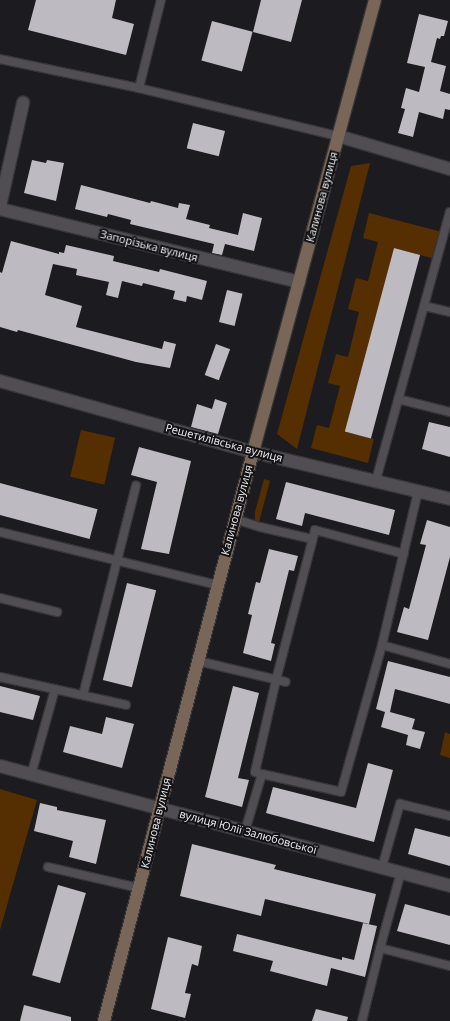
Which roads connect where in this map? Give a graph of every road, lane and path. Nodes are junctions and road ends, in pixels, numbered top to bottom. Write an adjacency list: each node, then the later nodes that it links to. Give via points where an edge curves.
1 (161, 0): 4 (lane)
2 (375, 0): 6 (main road, Калинова вулиця)
3 (0, 59): 4 (lane)
4 (139, 88): 6 (lane)
5 (23, 103): 8 (street)
6 (338, 136): 7 (street); 10 (main road, Калинова вулиця)
7 (450, 169)
8 (0, 208): 10 (street, Запорізька вулиця)
9 (450, 212): 11 (lane)
10 (299, 282): 16 (main road, Калинова вулиця)
11 (424, 306): 12 (lane); 14 (lane)
12 (450, 312)
13 (0, 381): 16 (street, Решетилівська вулиця)
14 (398, 399): 15 (lane); 17 (lane)
15 (450, 412)
16 (253, 452): 17 (street, Решетилівська вулиця); 21 (main road, Калинова вулиця)
17 (376, 480): 19 (street, Решетилівська вулиця)
18 (136, 486): 25 (lane)
19 (418, 492): 20 (street, Решетилівська вулиця); 24 (lane)
20 (450, 499)
21 (235, 519): 23 (lane); 26 (main road, Калинова вулиця)
22 (0, 532): 25 (lane)
23 (312, 539): 24 (lane, via 315,530); 33 (lane)
24 (404, 554): 29 (lane)
25 (117, 561): 26 (lane); 36 (lane)
26 (217, 586): 30 (main road, Калинова вулиця)
27 (0, 598): 28 (lane)
28 (57, 612)
29 (382, 645): 31 (lane); 39 (lane, via 341,792)
30 (198, 661): 33 (lane); 41 (main road, Калинова вулиця)
31 (450, 662)
32 (0, 677): 35 (lane)
33 (276, 680): 34 (lane); 39 (lane, via 255,772)
34 (286, 682)
35 (55, 689): 36 (lane); 40 (lane)
36 (83, 695): 37 (lane)
37 (126, 705)
38 (0, 766): 40 (street, вулиця Юлії Залюбовської)
39 (262, 774): 43 (lane)
40 (31, 775): 41 (street, вулиця Юлії Залюбовської)
41 (160, 808): 43 (street, вулиця Юлії Залюбовської); 48 (main road, Калинова вулиця)
42 (450, 816): 45 (lane, via 400,804)
43 (245, 831): 45 (street, вулиця Юлії Залюбовської)
44 (48, 867): 48 (lane)
45 (382, 867): 46 (street, вулиця Юлії Залюбовської)
46 (401, 872): 47 (street, вулиця Юлії Залюбовської); 49 (lane)
47 (450, 886)
48 (139, 888): 51 (main road, Калинова вулиця)
49 (380, 948): 50 (lane); 52 (lane)
50 (450, 966)
51 (104, 1021)
52 (362, 1021)

